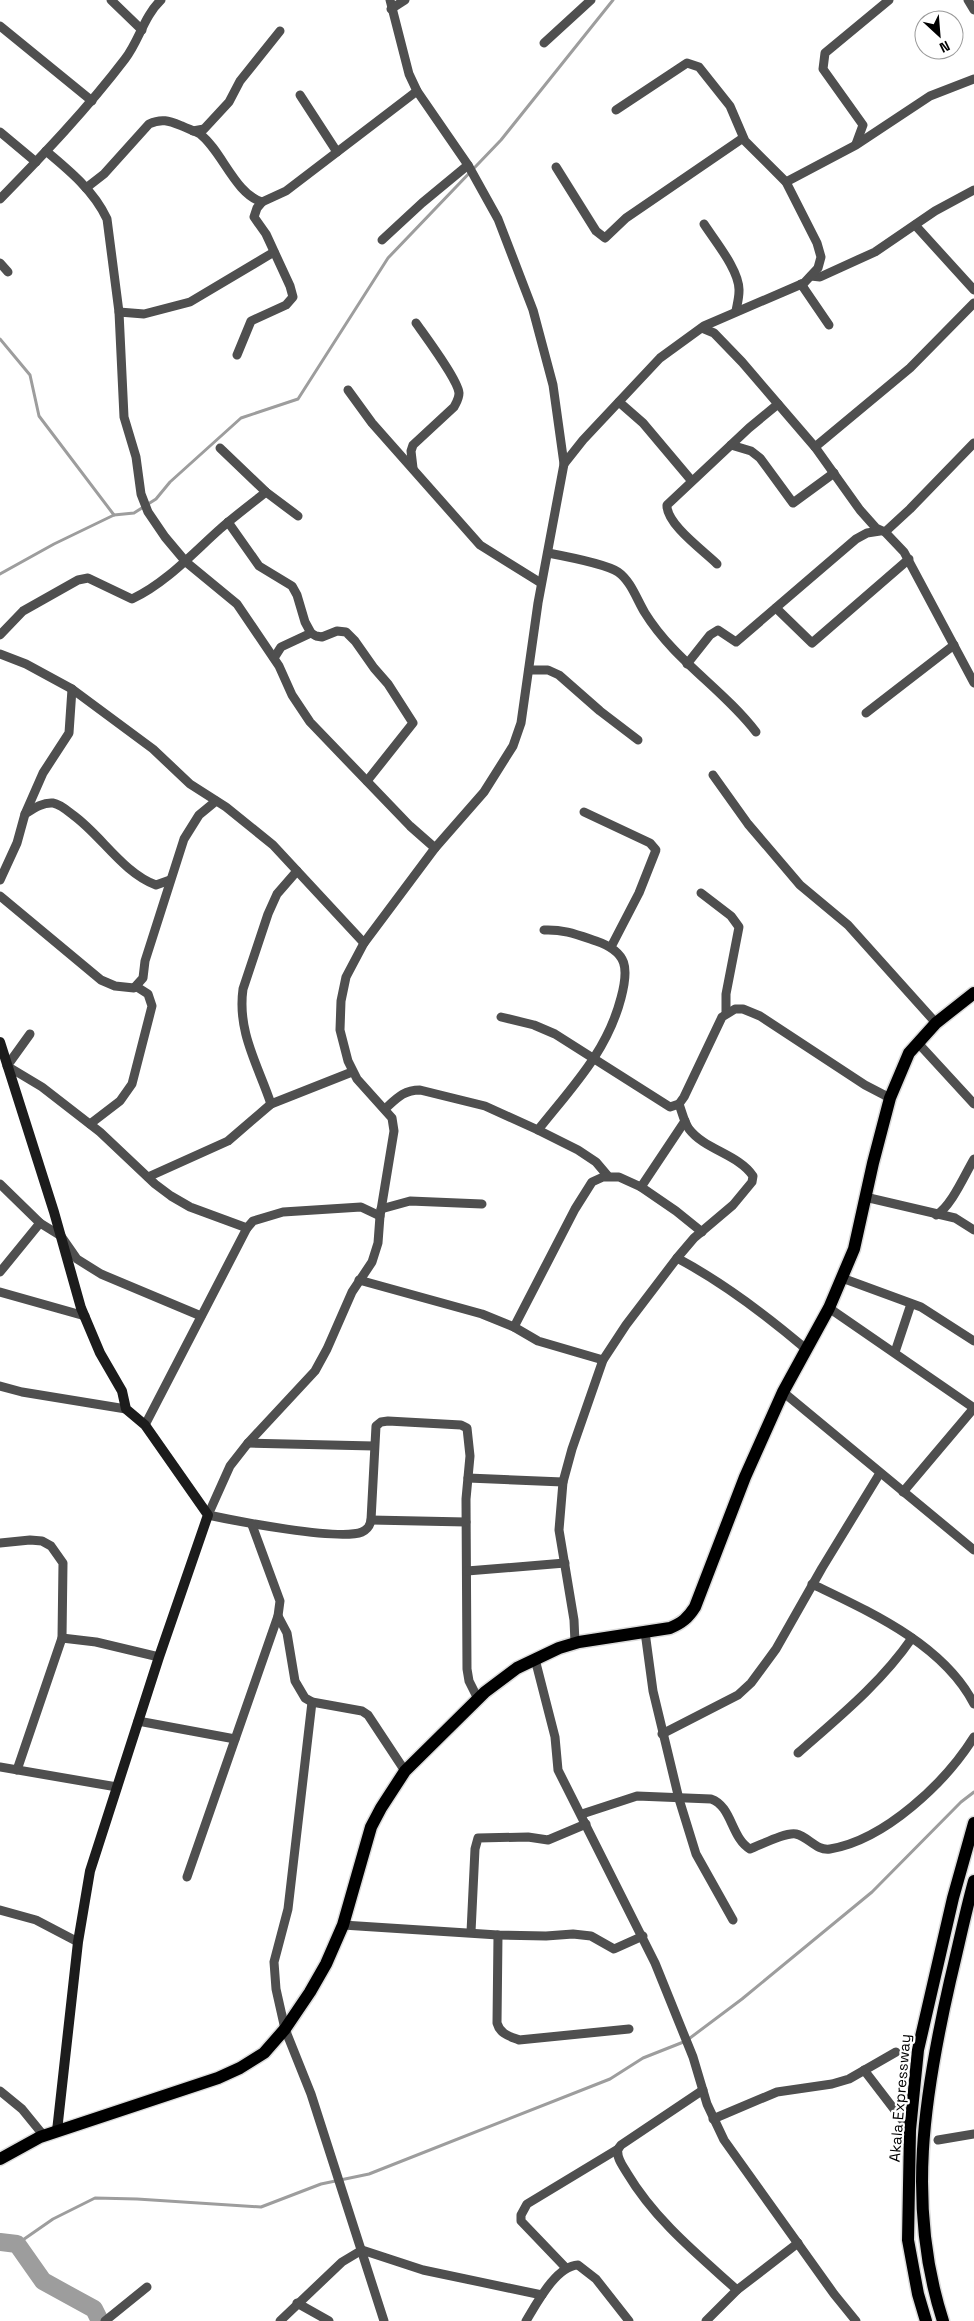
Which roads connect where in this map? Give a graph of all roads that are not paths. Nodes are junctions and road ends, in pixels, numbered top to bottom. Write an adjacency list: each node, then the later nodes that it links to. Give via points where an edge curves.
1 (110, 0): 10 (street)
2 (161, 0): 10 (street)
3 (405, 0): 7 (street)
4 (591, 0): 12 (street)
5 (889, 0): 23 (street, via 825,53 823,61 823,69 863,125)
6 (968, 0): 8 (street)
7 (391, 4): 14 (street, via 409,74)
8 (974, 10)
9 (0, 26): 16 (street)
10 (142, 30): 16 (street, via 134,47)
11 (280, 31): 18 (street, via 240,81 229,102)
12 (544, 43)
13 (974, 79): 23 (street, via 930,96)
14 (417, 91): 25 (street); 27 (street)
15 (300, 95): 25 (street)
16 (92, 101): 24 (street)
17 (616, 110): 21 (street, via 687,64 699,66 730,106)
18 (204, 129): 19 (street); 22 (street)
19 (193, 131): 22 (street); 30 (street, via 168,120 149,124 104,174)
20 (0, 132): 26 (street)
21 (743, 138): 28 (street, via 626,218 605,238 596,231); 29 (street)
22 (206, 140): 33 (street)
23 (856, 145): 29 (street)
24 (46, 151): 26 (street); 30 (street)
25 (337, 152): 33 (street, via 286,191)
26 (36, 162): 32 (street)
27 (468, 165): 36 (street); 61 (street, via 498,219 533,310 553,385)
28 (556, 168)
29 (786, 182): 38 (street, via 817,243)
30 (86, 188): 46 (street, via 102,207 107,219)
31 (974, 190): 35 (street)
32 (0, 199)
33 (258, 203): 37 (street, via 254,217)
34 (704, 224): 47 (street, via 732,266 739,290)
35 (916, 225): 41 (street, via 875,252); 44 (street)
36 (382, 240)
37 (274, 252): 46 (street, via 190,302 144,314); 53 (street, via 293,297 286,304 251,321)
38 (820, 260): 41 (street); 42 (street)
39 (0, 264): 40 (street)
40 (8, 272)
41 (830, 272): 42 (street, via 820,277)
42 (811, 276): 43 (street)
43 (801, 284): 47 (street); 50 (street)
44 (974, 290)
45 (974, 303): 59 (street, via 910,368)
46 (119, 312): 71 (street, via 124,417 136,457 140,494 148,512)
47 (736, 312): 48 (street)
48 (713, 322): 51 (street); 52 (street)
49 (416, 323): 62 (street, via 459,391 454,408 413,444)
50 (829, 325)
51 (702, 328): 52 (street); 55 (street, via 660,358)
52 (714, 333): 56 (street)
53 (237, 355)
54 (348, 390): 62 (street, via 372,423)
55 (619, 402): 61 (street); 64 (street, via 643,423)
56 (778, 404): 58 (street); 59 (street)
57 (974, 444): 68 (street, via 910,509)
58 (731, 445): 63 (street, via 751,451 760,458 793,503); 64 (street)
59 (815, 447): 63 (street)
60 (220, 448): 65 (street)
61 (564, 464): 69 (street)
62 (413, 468): 73 (street, via 480,545)
63 (834, 473): 68 (street, via 860,510)
64 (691, 480): 72 (street, via 667,505 667,512)
65 (266, 492): 66 (street); 67 (street)
66 (298, 516)
67 (228, 522): 71 (street); 75 (street, via 259,566 292,586)
68 (882, 531): 70 (street); 74 (street, via 856,539)
69 (548, 553): 73 (street); 80 (street, via 617,572 657,630)
70 (909, 559): 74 (street, via 812,643); 77 (street)
71 (186, 562): 76 (street, via 132,599 88,578 78,580 24,611); 79 (street, via 237,604)
72 (717, 564)
73 (541, 583): 81 (street)
74 (776, 608): 80 (street, via 736,642 718,630 710,635)
75 (311, 633): 79 (street, via 280,647); 88 (street, via 322,637 337,630 346,632 388,684 413,723)
76 (0, 635)
77 (954, 645): 82 (street); 84 (street)
78 (0, 654): 83 (street)
79 (274, 658): 88 (street, via 292,696 310,722)
80 (687, 664): 85 (street, via 745,717)
81 (530, 670): 86 (street, via 548,670 559,675); 92 (street, via 514,746 484,792)
82 (974, 683)
83 (72, 689): 89 (street, via 153,749 190,784); 91 (street, via 70,733 42,773)
84 (866, 713)
85 (756, 732)
86 (638, 740)
87 (713, 775): 105 (street, via 748,824 800,885 848,925)
88 (367, 781): 92 (street)
89 (216, 801): 93 (street, via 273,845); 95 (street, via 191,826)
90 (584, 812): 100 (street, via 650,843 656,850 639,893)
91 (25, 814): 94 (street, via 17,843); 95 (street, via 43,804 54,803 86,824 126,865 148,882 156,885)
92 (435, 848): 99 (street)
93 (297, 871): 99 (street); 113 (street, via 277,894 268,914 241,1000 249,1051)
94 (0, 880)
95 (170, 880): 101 (street, via 145,961 143,978)
96 (701, 893): 103 (street, via 731,916 739,927 726,994)
97 (0, 896): 101 (street, via 101,980 129,989)
98 (544, 930): 100 (street, via 558,929)
99 (364, 944): 111 (street, via 346,977 341,1001 340,1030)
100 (611, 947): 109 (street, via 625,966 624,984 613,1023)
101 (137, 987): 118 (street, via 148,994 152,1006 132,1084 120,1101)
102 (974, 993): 105 (main road)
103 (726, 1013): 112 (street, via 743,1009 760,1016); 114 (street)
104 (502, 1016): 109 (street, via 555,1034)
105 (936, 1023): 108 (main road)
106 (30, 1034): 110 (street)
107 (0, 1042): 110 (street)
108 (918, 1043): 112 (main road, via 909,1053); 115 (street)
109 (594, 1059): 114 (street, via 665,1105); 119 (street)
110 (7, 1066): 118 (street, via 42,1086); 133 (street)
111 (352, 1072): 113 (street); 116 (street)
112 (890, 1098): 125 (main road)
113 (271, 1104): 122 (street, via 228,1141)
114 (679, 1104): 117 (street)
115 (974, 1104)
116 (385, 1109): 119 (street, via 403,1093 420,1090 485,1106); 127 (street, via 392,1118 394,1131)
117 (685, 1121): 124 (street); 132 (street, via 699,1138 737,1161 753,1176 752,1182 733,1205)
118 (90, 1124): 122 (street)
119 (538, 1130): 121 (street, via 578,1150 596,1162)
120 (974, 1159): 128 (street, via 954,1194)
121 (607, 1175): 124 (street); 143 (street, via 592,1182 575,1208)
122 (148, 1177): 130 (street, via 190,1207)
123 (0, 1184): 129 (street)
124 (641, 1187): 132 (street)
125 (865, 1197): 128 (street); 136 (main road, via 854,1249)
126 (482, 1204): 127 (street, via 410,1201)
127 (380, 1212): 130 (street, via 361,1207 283,1212 253,1221); 137 (street, via 378,1243 372,1262)
128 (936, 1215): 131 (street, via 954,1218)
129 (40, 1223): 133 (street); 135 (street)
130 (247, 1228): 142 (street)
131 (974, 1230)
132 (702, 1232): 134 (street)
133 (61, 1236): 141 (street); 142 (street, via 77,1258 100,1274)
134 (677, 1258): 145 (street, via 763,1312); 147 (street)
135 (0, 1272)
136 (842, 1278): 139 (street); 140 (main road)
137 (360, 1280): 143 (street, via 482,1314); 153 (street, via 315,1371)
138 (0, 1292): 141 (street)
139 (911, 1304): 144 (street); 146 (street)
140 (829, 1308): 145 (main road); 146 (street)
141 (85, 1316): 151 (street, via 100,1353 122,1392)
142 (201, 1316): 152 (street)
143 (514, 1328): 147 (street, via 538,1341)
144 (974, 1340)
145 (806, 1349): 149 (main road)
146 (895, 1352): 150 (street)
147 (604, 1360): 157 (street)
148 (0, 1386): 151 (street)
149 (784, 1392): 155 (street); 169 (main road, via 745,1477 695,1607 681,1624)
150 (974, 1408): 158 (street)
151 (126, 1409): 152 (street)
152 (145, 1425): 159 (street)
153 (248, 1443): 154 (street); 159 (street, via 230,1466)
154 (374, 1446): 156 (street, via 376,1426 381,1422 464,1426 468,1429 469,1440); 160 (street)
155 (880, 1473): 158 (street); 167 (street)
156 (468, 1478): 157 (street); 161 (street)
157 (563, 1482): 165 (street, via 559,1530)
158 (902, 1492): 164 (street)
159 (208, 1515): 162 (street); 173 (street)
160 (371, 1520): 161 (street); 162 (street, via 367,1529 351,1534)
161 (466, 1522): 166 (street)
162 (252, 1525): 168 (street, via 280,1602)
163 (0, 1543): 170 (street, via 42,1541 58,1554 63,1563)
164 (974, 1550)
165 (565, 1563): 166 (street); 172 (street)
166 (467, 1570): 175 (street, via 467,1669)
167 (812, 1584): 171 (street, via 880,1617); 179 (street, via 776,1648 751,1683 738,1695)
168 (278, 1616): 176 (street, via 287,1633 295,1681 305,1698); 181 (street)
169 (644, 1632): 172 (main road); 179 (street)
170 (62, 1638): 173 (street, via 96,1642); 184 (street)
171 (912, 1638): 177 (street, via 945,1666 968,1691); 182 (street, via 896,1663 876,1684)
172 (575, 1643): 174 (main road)
173 (159, 1657): 178 (street)
174 (535, 1659): 175 (main road, via 517,1668); 188 (street, via 555,1737 558,1770)
175 (478, 1700): 185 (main road)
176 (312, 1702): 185 (street, via 341,1706 368,1715); 200 (street, via 288,1910 274,1962)
177 (974, 1704)
178 (138, 1721): 181 (street); 186 (street)
179 (662, 1734): 187 (street)
180 (974, 1736): 187 (street, via 934,1788 903,1814 869,1835 828,1849 818,1848 798,1834 750,1849 740,1840 717,1801)
181 (235, 1739): 191 (street)
182 (798, 1753)
183 (0, 1767): 184 (street)
184 (17, 1770): 186 (street)
185 (405, 1771): 195 (main road, via 371,1827)
186 (117, 1787): 199 (street, via 90,1871)
187 (679, 1799): 188 (street, via 637,1796); 194 (street, via 696,1854)
188 (582, 1814): 190 (street)
189 (974, 1823): 207 (main road, Akala Expressway, via 918,2050)
190 (586, 1824): 196 (street, via 548,1840 478,1838); 198 (street)
191 (187, 1877)
192 (974, 1881): 230 (main road, Akala Expressway, via 934,2054 922,2143 924,2239 933,2291)
193 (0, 1910): 199 (street, via 36,1920)
194 (732, 1920)
195 (343, 1925): 196 (street); 200 (main road, via 326,1964)
196 (470, 1932): 197 (street)
197 (498, 1935): 198 (street, via 591,1936 614,1949); 201 (street, via 497,2023 506,2035 519,2040)
198 (643, 1936): 204 (street, via 694,2058)
199 (78, 1942): 208 (street)
200 (285, 2029): 208 (main road, via 264,2053 218,2078); 215 (street, via 311,2094)
201 (629, 2029)
202 (896, 2052): 203 (street)
203 (864, 2070): 206 (street, via 832,2084 777,2092); 207 (street)
204 (703, 2090): 206 (street); 212 (street)
205 (0, 2091): 210 (street, via 22,2109)
206 (713, 2119): 214 (street, via 724,2140)
207 (910, 2130): 229 (main road, Akala Expressway, via 908,2240)
208 (57, 2131): 210 (main road)
209 (974, 2134): 211 (street)
210 (44, 2136): 213 (main road)
211 (938, 2140)
212 (618, 2149): 216 (street, via 532,2200 520,2215 524,2226); 218 (street, via 619,2159 645,2202)
213 (0, 2159)
214 (798, 2244): 218 (street); 228 (street)
215 (362, 2250): 219 (street, via 423,2270); 220 (street, via 342,2262); 224 (street)
216 (566, 2268): 219 (street); 226 (street, via 578,2265 585,2269)
217 (147, 2287): 221 (street)
218 (737, 2290): 227 (street)
219 (542, 2295): 225 (street)
220 (297, 2304): 222 (street); 223 (street)
221 (106, 2321)
222 (280, 2321)
223 (329, 2321)
224 (384, 2321)
225 (526, 2321)
226 (629, 2321)
227 (706, 2321)
228 (856, 2321)
229 (926, 2321)
230 (943, 2321)

